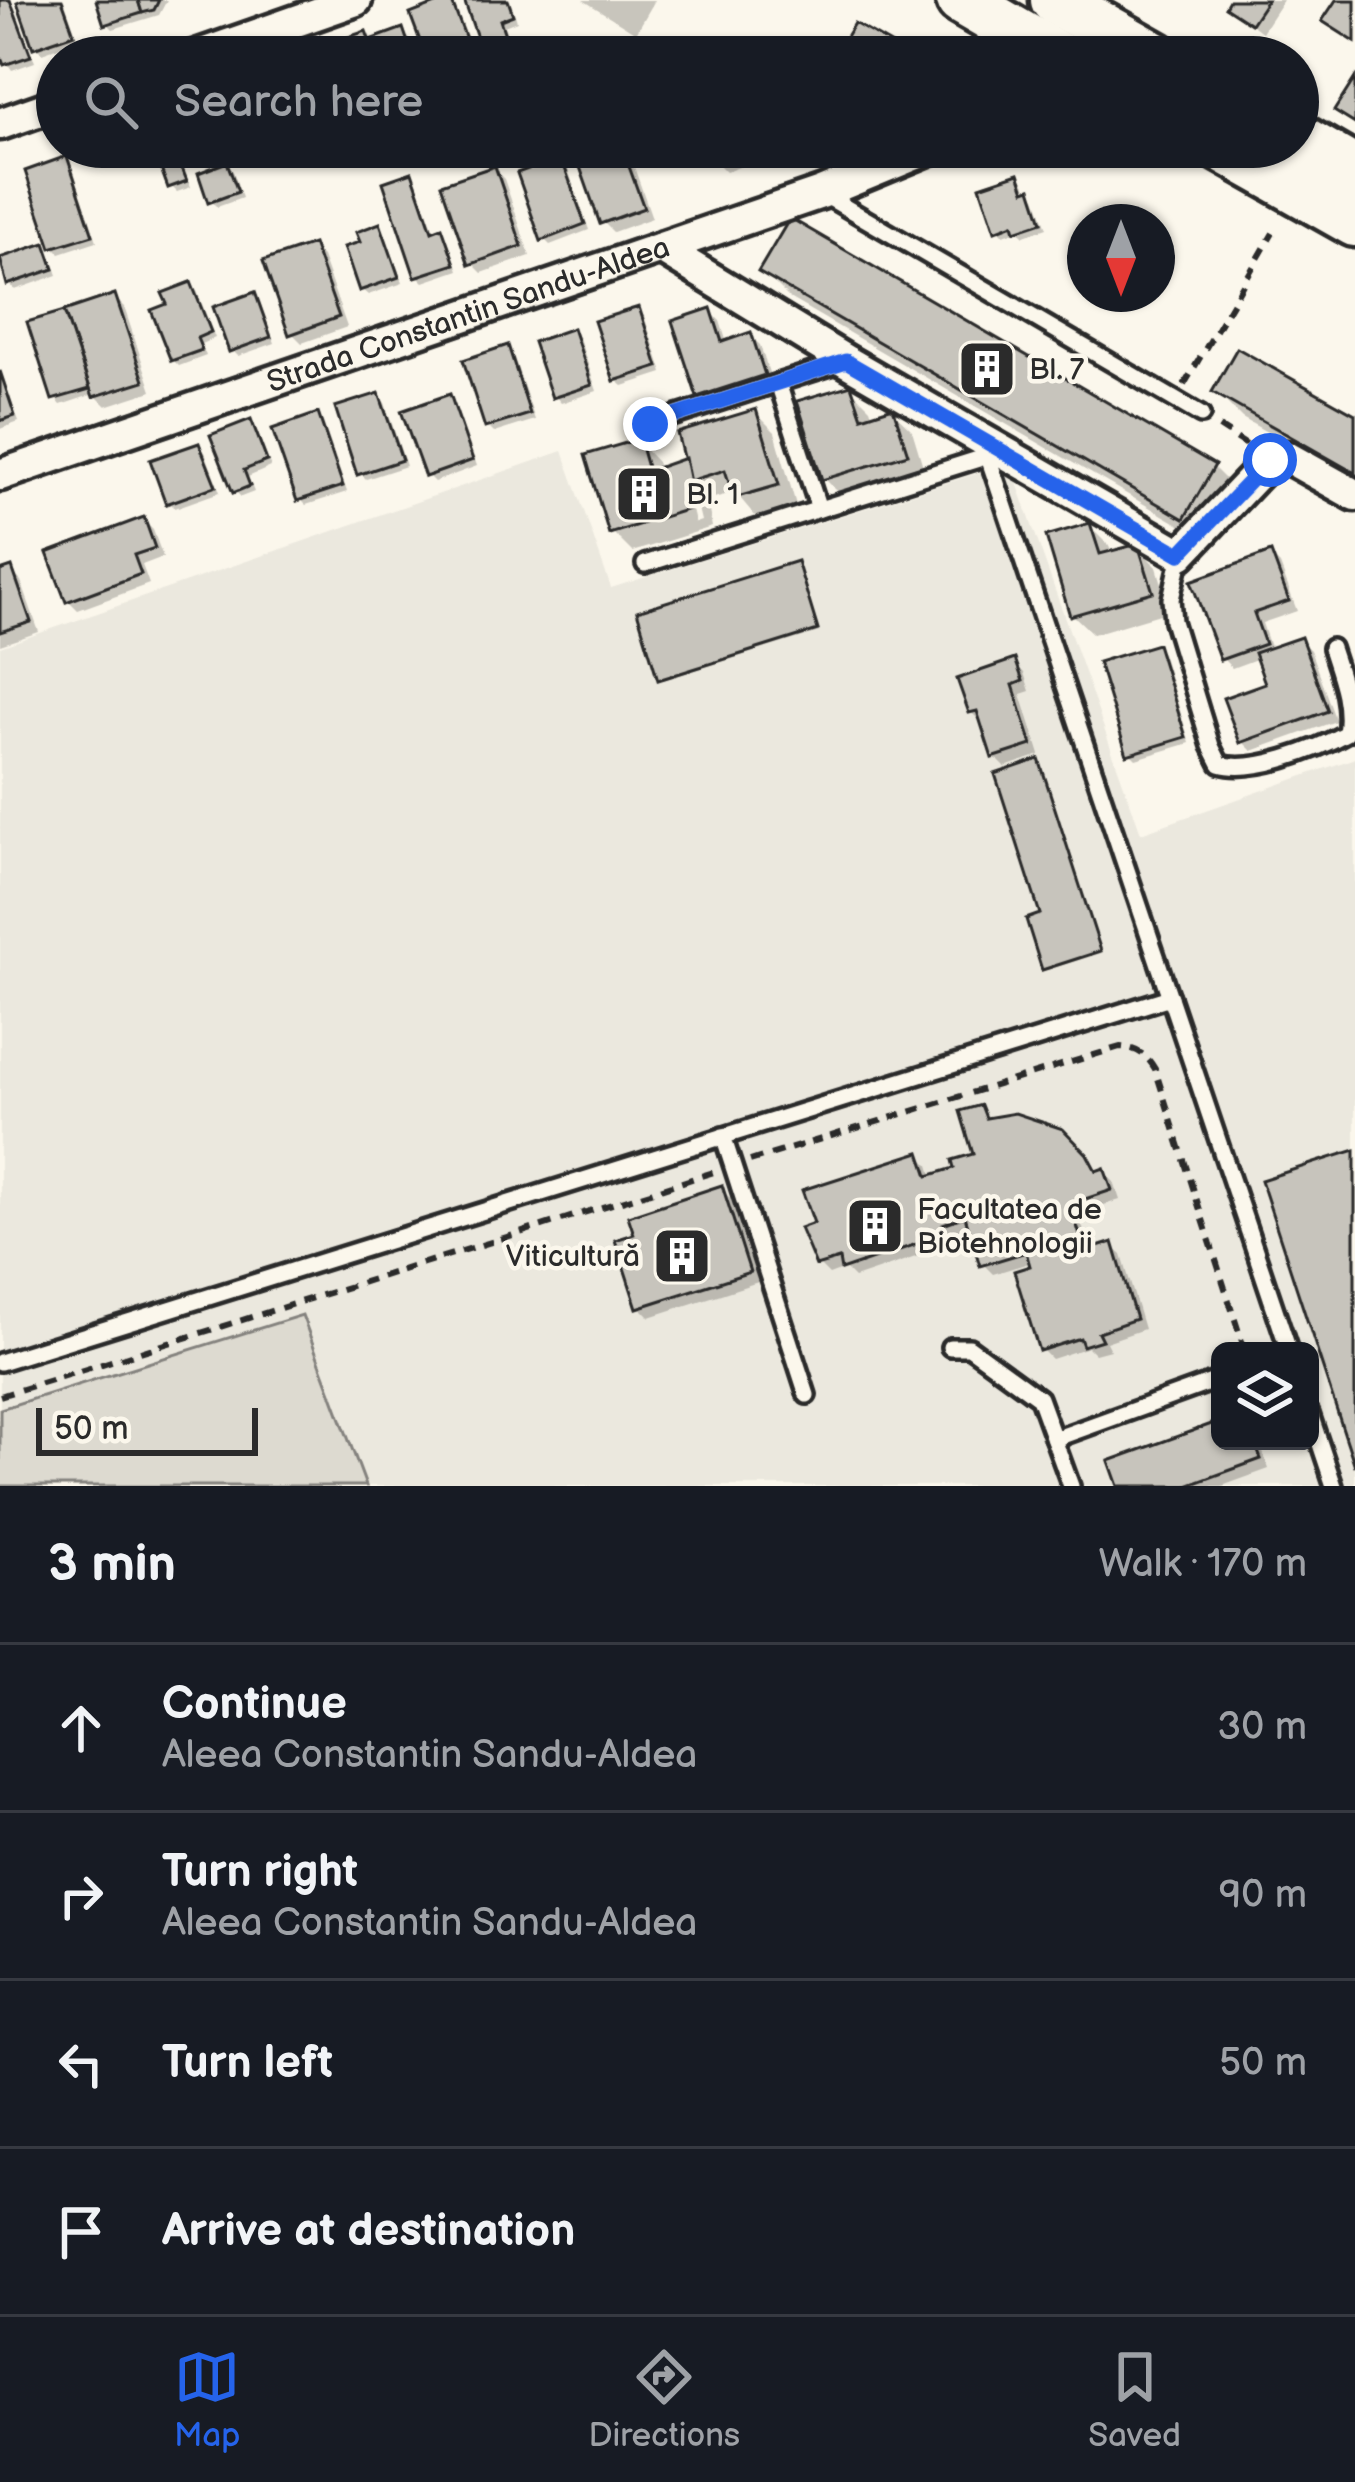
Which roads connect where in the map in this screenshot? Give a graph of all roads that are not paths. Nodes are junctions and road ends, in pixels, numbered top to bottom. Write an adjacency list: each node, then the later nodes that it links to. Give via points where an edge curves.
1 (961, 0): 5 (main road)
2 (1054, 0): 6 (main road)
3 (335, 3): 4 (street)
4 (249, 36)
5 (1023, 36)
6 (1095, 36)
7 (36, 111): 8 (street)
8 (0, 124)
9 (1319, 150): 12 (main road)
10 (882, 168): 13 (street, Strada Constantin Sandu-Aldea)
11 (1259, 168): 14 (main road)
12 (1355, 171)
13 (821, 193): 15 (street, Strada Constantin Sandu-Aldea); 18 (lane)
14 (1355, 222)
15 (661, 248): 16 (street); 21 (street, Strada Constantin Sandu-Aldea)
16 (846, 361): 17 (lane); 20 (street)
17 (778, 383): 19 (lane); 23 (lane)
18 (1201, 415)
19 (650, 424)
20 (985, 448): 23 (lane); 24 (street); 27 (lane)
21 (0, 475)
22 (1355, 495): 24 (street, via 1287,458 1270,460)
23 (819, 509): 25 (lane)
24 (1180, 554): 26 (lane, via 1173,621 1220,764 1255,768 1346,733 1347,698)
25 (645, 564)
26 (1331, 647)
27 (1170, 997): 28 (lane); 29 (lane)
28 (723, 1136): 31 (lane); 33 (lane)
29 (1286, 1342)
30 (950, 1347): 34 (lane, via 969,1347 1039,1398)
31 (0, 1362)
32 (1211, 1382): 34 (lane)
33 (807, 1395)
34 (1054, 1439): 36 (lane)
35 (1319, 1441): 37 (lane)
36 (1071, 1486)
37 (1334, 1486)

